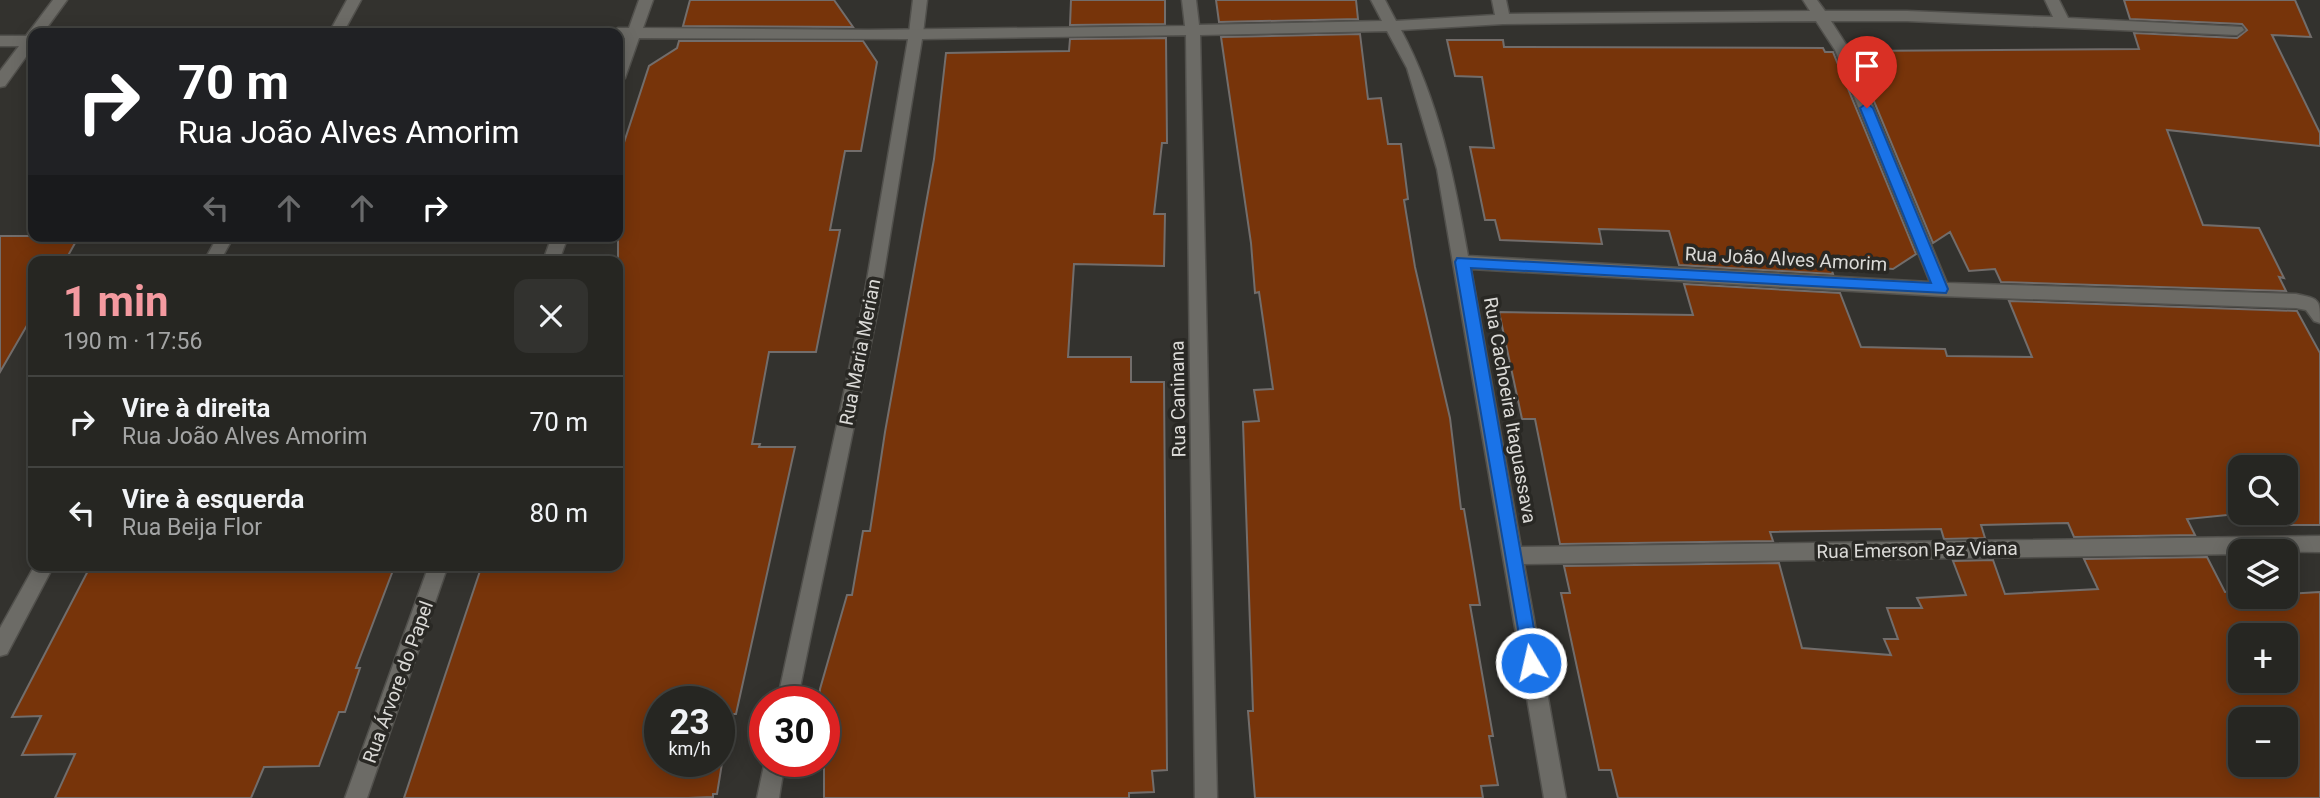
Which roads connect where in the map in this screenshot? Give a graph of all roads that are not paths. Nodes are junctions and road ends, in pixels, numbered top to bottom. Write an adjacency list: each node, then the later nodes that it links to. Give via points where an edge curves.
1 (60, 0): 14 (street)
2 (354, 0): 15 (street)
3 (646, 0): 19 (street)
4 (920, 0): 20 (street, Rua Maria Merian)
5 (1189, 0): 16 (street, Rua Caninana)
6 (1378, 0): 13 (street, Rua Cachoeira Itaguassava)
7 (1499, 0): 11 (street)
8 (1810, 0): 10 (street)
9 (2052, 0): 12 (street)
10 (1819, 16): 11 (street); 12 (street); 27 (street, via 1842,49)
11 (1503, 19): 13 (street)
12 (2062, 21): 17 (street)
13 (1392, 26): 16 (street); 26 (street, Rua Cachoeira Itaguassava, via 1415,68 1432,119)
14 (40, 28)
15 (339, 28)
16 (1193, 30): 20 (street); 38 (street, Rua Caninana)
17 (2237, 30)
18 (623, 33): 19 (street)
19 (634, 33): 20 (street); 24 (street)
20 (916, 33): 34 (street, Rua Maria Merian, via 870,309)
21 (28, 38): 22 (street)
22 (0, 41)
23 (28, 45): 25 (street)
24 (623, 64)
25 (0, 82)
26 (1463, 262): 27 (street, Rua João Alves Amorim); 30 (street, Rua Cachoeira Itaguassava)
27 (1941, 289): 28 (street, Rua João Alves Amorim, via 2296,301)
28 (2317, 312)
29 (2320, 544): 30 (street, Rua Emerson Paz Viana)
30 (1514, 556): 39 (street, Rua Cachoeira Itaguassava)
31 (42, 571): 33 (street)
32 (437, 571): 36 (street, Rua Árvore do Papel)
33 (0, 647)
34 (790, 686)
35 (772, 777): 37 (street)
36 (356, 798)
37 (768, 798)
38 (1206, 798)
39 (1555, 798)

